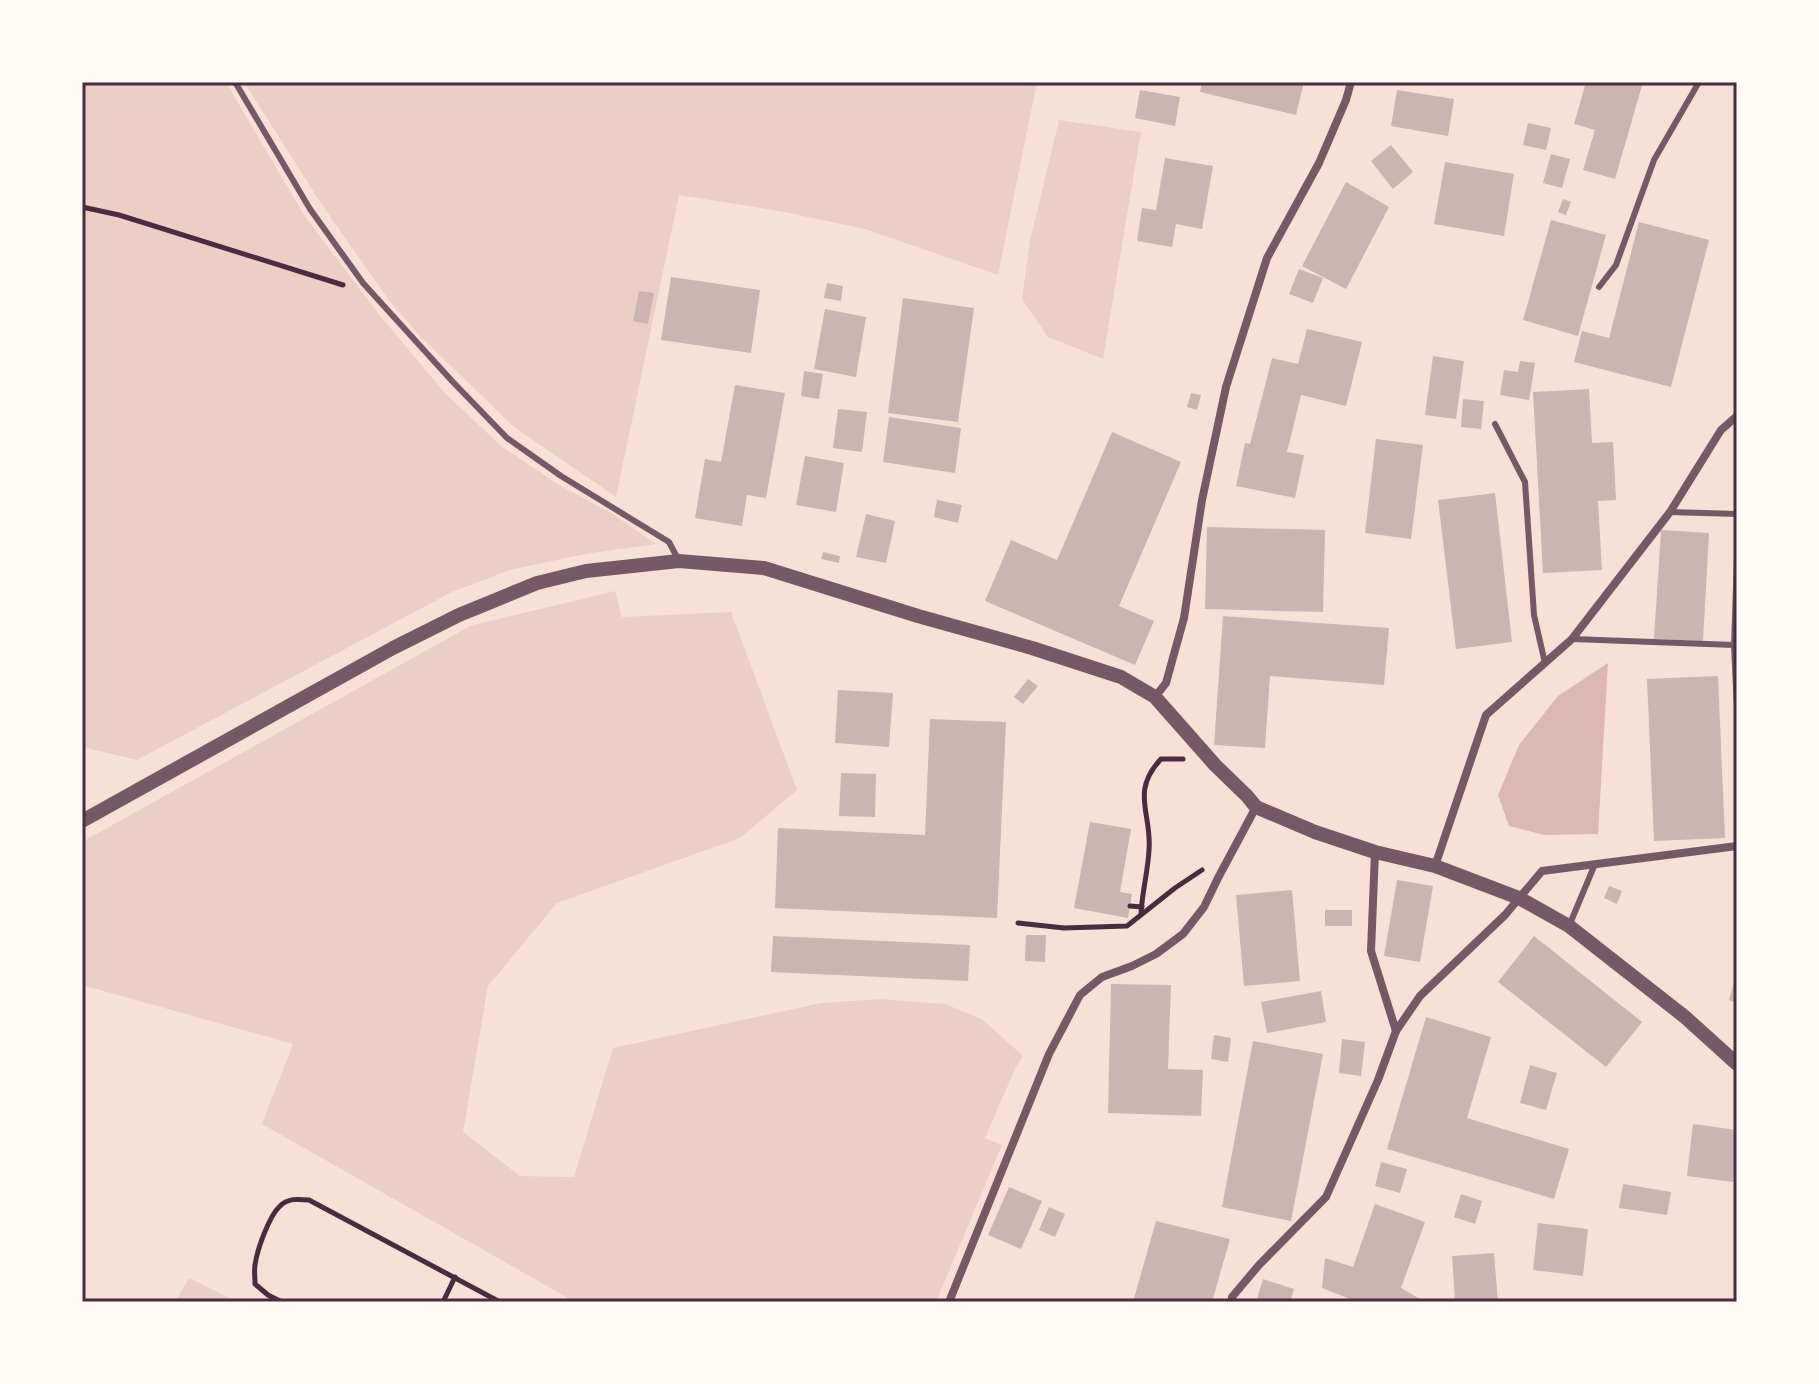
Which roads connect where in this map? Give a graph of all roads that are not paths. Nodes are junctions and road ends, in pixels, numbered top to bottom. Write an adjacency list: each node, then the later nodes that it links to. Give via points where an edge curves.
1 (235, 82): 10 (lane, via 310,209 363,283 452,381 507,438 669,542)
2 (1351, 82): 14 (street, via 1319,163 1262,273 1226,387 1184,618 1166,683)
3 (1699, 82): 4 (lane, via 1654,160 1616,265)
4 (1599, 287)
5 (1737, 416): 7 (street, via 1721,430)
6 (1495, 424): 13 (lane, via 1525,482 1534,615)
7 (1670, 512): 8 (lane); 11 (street)
8 (1737, 514)
9 (1737, 557): 12 (lane)
10 (679, 561): 14 (street, via 764,568 1121,677); 17 (street, via 586,571 537,583 459,615)
11 (1572, 639): 12 (lane); 13 (street)
12 (1734, 645): 15 (lane)
13 (1545, 663): 21 (street, via 1486,715)
14 (1155, 697): 16 (street)
15 (1737, 709)
16 (1256, 807): 19 (street); 26 (street, via 1204,907 1183,934 1144,960 1102,977 1080,995 1049,1054)
17 (82, 821)
18 (1737, 846): 20 (street)
19 (1375, 852): 21 (street); 24 (street, via 1371,951)
20 (1595, 864): 22 (street, via 1542,871); 23 (lane)
21 (1435, 866): 22 (street)
22 (1519, 898): 23 (street); 24 (street, via 1420,996)
23 (1569, 926): 25 (street)
24 (1396, 1031): 27 (street, via 1326,1197 1259,1265)
25 (1737, 1064)
26 (949, 1302)
27 (1231, 1302)

